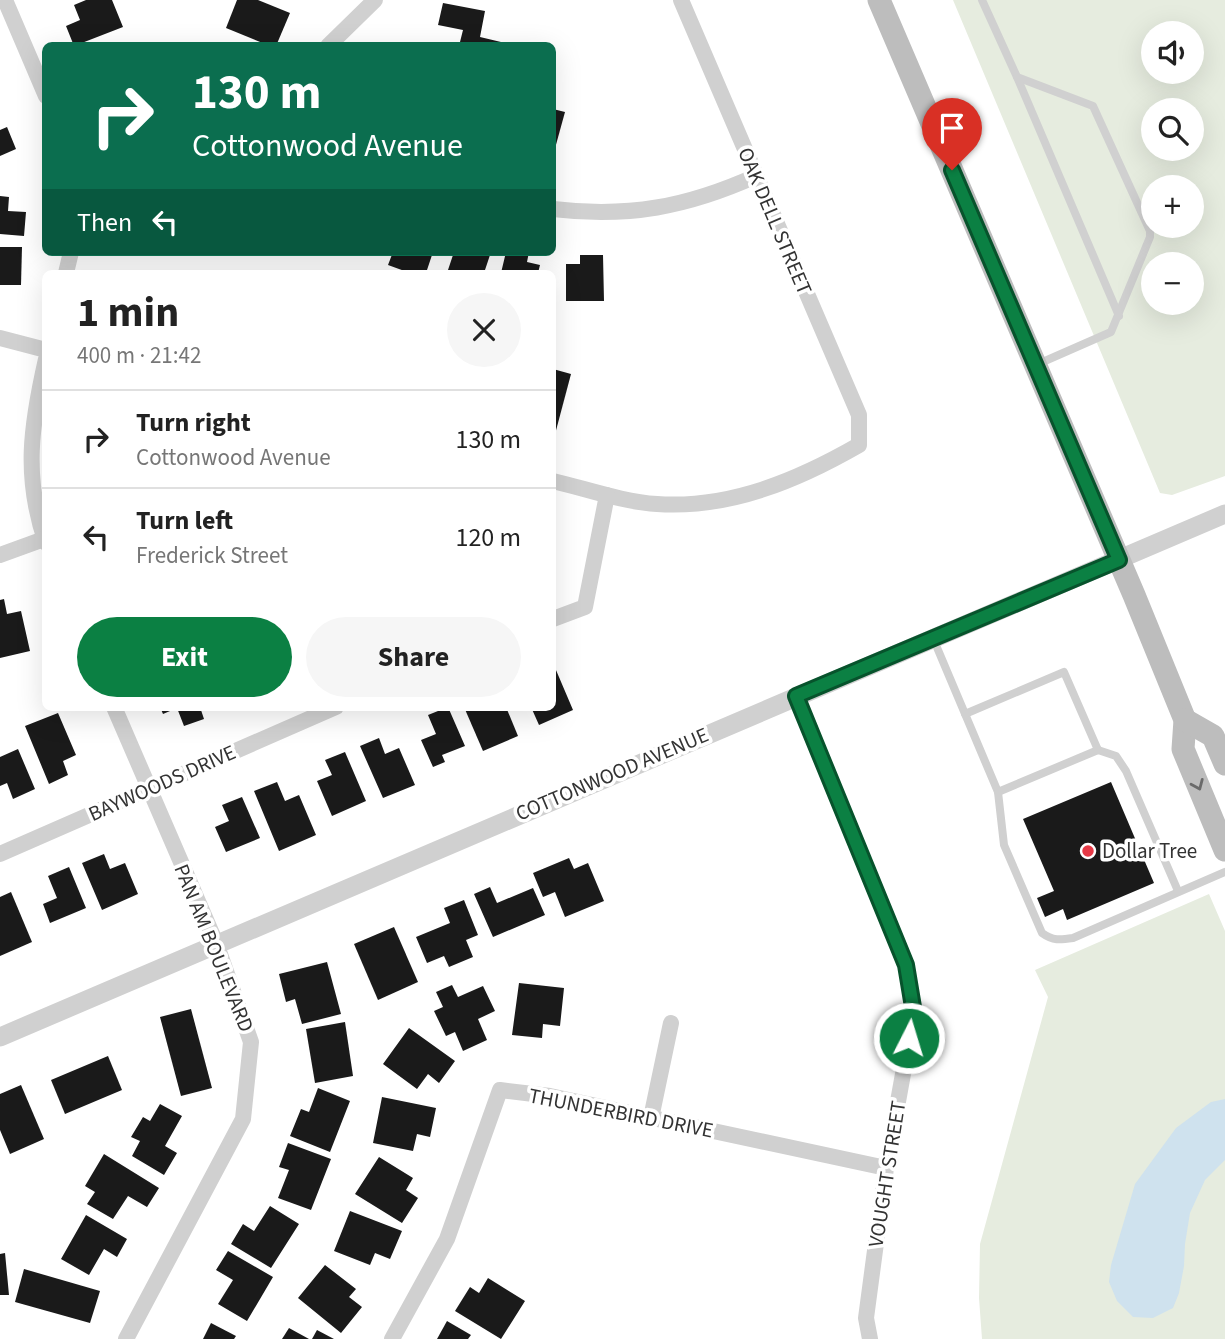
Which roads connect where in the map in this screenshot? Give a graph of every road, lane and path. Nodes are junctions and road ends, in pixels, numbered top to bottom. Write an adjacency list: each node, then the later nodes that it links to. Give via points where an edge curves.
1 (5, 0): 8 (street)
2 (375, 0): 6 (street)
3 (681, 0): 9 (street, OAK DELL STREET)
4 (879, 0): 14 (main road)
5 (982, 0): 7 (lane)
6 (332, 42)
7 (1017, 77): 11 (lane); 11 (lane, via 1093,106 1150,231)
8 (42, 87)
9 (756, 176): 10 (street, via 686,203 592,214); 17 (street, OAK DELL STREET, via 859,415 859,445 821,467 720,502 655,504)
10 (556, 209)
11 (1119, 316): 14 (lane, via 1111,332)
12 (0, 338): 13 (street)
13 (42, 349)
14 (1035, 365): 22 (main road)
15 (42, 376): 19 (street, via 34,411 30,474)
16 (556, 482): 17 (street)
17 (607, 495): 23 (street, via 584,607)
18 (1225, 514): 22 (street, COTTONWOOD AVENUE)
19 (42, 528)
20 (42, 542): 21 (street)
21 (0, 555)
22 (1119, 560): 24 (street, COTTONWOOD AVENUE); 29 (main road)
23 (556, 618)
24 (933, 638): 25 (street, COTTONWOOD AVENUE); 28 (lane)
25 (796, 696): 38 (street, COTTONWOOD AVENUE); 42 (street, VOUGHT STREET, via 906,965 914,1013)
26 (116, 711): 32 (street, PAN AM BOULEVARD)
27 (323, 711): 32 (street, BAYWOODS DRIVE)
28 (965, 715): 30 (lane, via 1064,673); 33 (lane)
29 (1185, 720): 31 (main road, via 1213,736); 34 (main road, one-way to 34, via 1183,749)
30 (1098, 750): 33 (lane); 37 (lane, via 1116,756 1122,764)
31 (1223, 752)
32 (149, 789): 35 (street, BAYWOODS DRIVE); 38 (street, PAN AM BOULEVARD)
33 (998, 792): 37 (lane, via 1004,845 1042,933 1050,939 1073,938)
34 (1225, 850)
35 (0, 854)
36 (1225, 872): 37 (lane)
37 (1178, 891)
38 (216, 943): 40 (street, COTTONWOOD AVENUE); 43 (street, PAN AM BOULEVARD, via 251,1042 243,1119)
39 (671, 1023): 41 (street)
40 (0, 1037)
41 (651, 1118): 42 (street, THUNDERBIRD DRIVE); 44 (street, THUNDERBIRD DRIVE, via 500,1090 447,1239)
42 (886, 1168): 45 (street, VOUGHT STREET, via 866,1318)
43 (126, 1339)
44 (392, 1339)
45 (870, 1339)

